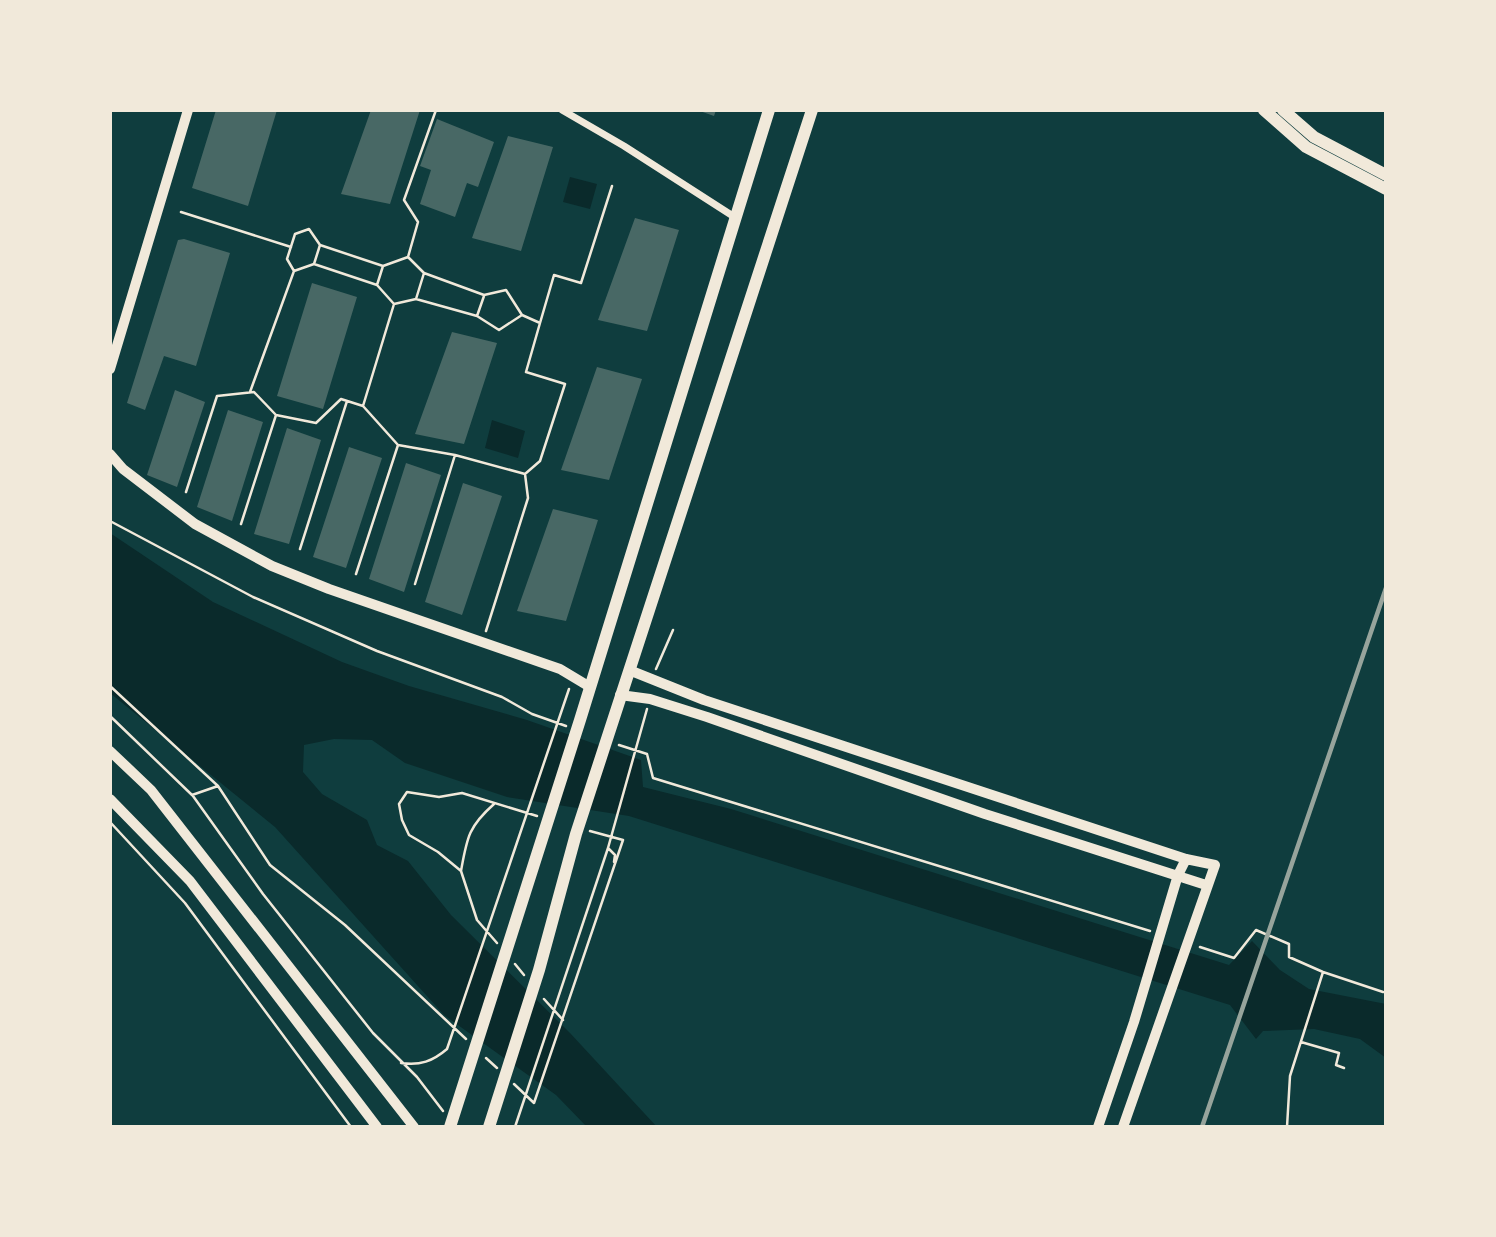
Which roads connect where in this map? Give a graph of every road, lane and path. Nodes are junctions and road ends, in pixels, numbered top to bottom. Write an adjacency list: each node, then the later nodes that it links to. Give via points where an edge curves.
1 (188, 110): 27 (street)
2 (436, 110): 15 (path, via 404,200 418,222)
3 (562, 110): 12 (street)
4 (769, 110): 12 (main road)
5 (812, 110): 44 (main road)
6 (1265, 110): 10 (main road, via 1306,147)
7 (1283, 110): 8 (main road, via 1314,136)
8 (1386, 175)
9 (612, 187): 26 (path, via 581,283 554,275)
10 (1386, 189)
11 (181, 212): 14 (path)
12 (736, 218): 48 (main road)
13 (320, 244): 14 (path, via 309,229 295,234); 16 (path); 17 (path)
14 (291, 247): 18 (path, via 287,259)
15 (408, 257): 17 (path); 19 (path)
16 (314, 264): 18 (path); 20 (path)
17 (383, 266): 20 (path)
18 (294, 271): 28 (path)
19 (424, 273): 21 (path); 22 (path)
20 (377, 285): 23 (path)
21 (484, 295): 24 (path, via 506,290); 25 (path)
22 (416, 299): 23 (path); 25 (path)
23 (394, 304): 30 (path)
24 (522, 315): 25 (path, via 499,330); 26 (path)
25 (477, 316)
26 (540, 323): 35 (path, via 526,372 565,384 540,461)
27 (110, 369)
28 (250, 392): 31 (path); 36 (path, via 217,397)
29 (347, 401): 30 (path); 31 (path, via 341,399 316,422); 39 (path)
30 (363, 406): 32 (path)
31 (276, 415): 38 (path)
32 (398, 445): 34 (path); 40 (path)
33 (110, 454): 43 (street, via 195,524 272,566)
34 (455, 455): 35 (path); 41 (path)
35 (525, 474): 43 (path, via 528,498)
36 (186, 492)
37 (110, 521): 52 (path, via 253,597 377,651 502,697 532,715)
38 (241, 524)
39 (300, 549)
40 (356, 574)
41 (415, 584)
42 (673, 630): 46 (path)
43 (483, 642): 45 (street)
44 (629, 670): 46 (street); 49 (main road)
45 (573, 677): 48 (street); 79 (path, via 447,1049 435,1059 415,1065)
46 (652, 678): 63 (street, via 704,700)
47 (110, 687): 55 (path)
48 (590, 687): 52 (main road)
49 (620, 695): 50 (street); 53 (main road)
50 (650, 699): 62 (path); 66 (street)
51 (110, 716): 56 (path)
52 (575, 724): 60 (main road)
53 (609, 735): 61 (main road); 68 (path, via 647,754 653,778)
54 (110, 751): 85 (street, via 151,790)
55 (218, 786): 56 (path); 78 (path, via 270,865 345,925)
56 (192, 795): 79 (path, via 263,894)
57 (110, 799): 84 (street, via 190,881)
58 (495, 803): 60 (path); 65 (path, via 469,833); 65 (path, via 462,793 439,797 407,792 399,804 409,835)
59 (110, 822): 83 (path, via 185,903)
60 (547, 822): 70 (main road)
61 (580, 831): 64 (path, via 623,840); 81 (main road)
62 (608, 848): 64 (path, via 615,855); 87 (path)
63 (1186, 859): 66 (street); 67 (street, via 1214,866)
64 (614, 869): 76 (path)
65 (461, 871): 70 (path, via 477,920)
66 (1178, 876): 67 (street); 88 (street)
67 (1206, 885): 89 (street)
68 (1152, 932)
69 (1192, 944): 72 (path, via 1234,958 1256,930 1289,944 1289,957)
70 (505, 947): 78 (main road)
71 (511, 960): 73 (path)
72 (1323, 972): 75 (path); 77 (path)
73 (528, 980)
74 (537, 990): 76 (path)
75 (1383, 992)
76 (563, 1020): 81 (path, via 534,1104)
77 (1301, 1042): 80 (path, via 1339,1053 1336,1065); 90 (path, via 1290,1076)
78 (477, 1054): 81 (path); 82 (main road)
79 (401, 1063): 82 (path)
80 (1344, 1068)
81 (507, 1082): 86 (main road)
82 (451, 1124)
83 (351, 1127)
84 (377, 1127)
85 (414, 1127)
86 (489, 1127)
87 (514, 1127)
88 (1098, 1127)
89 (1123, 1127)
90 (1287, 1127)

